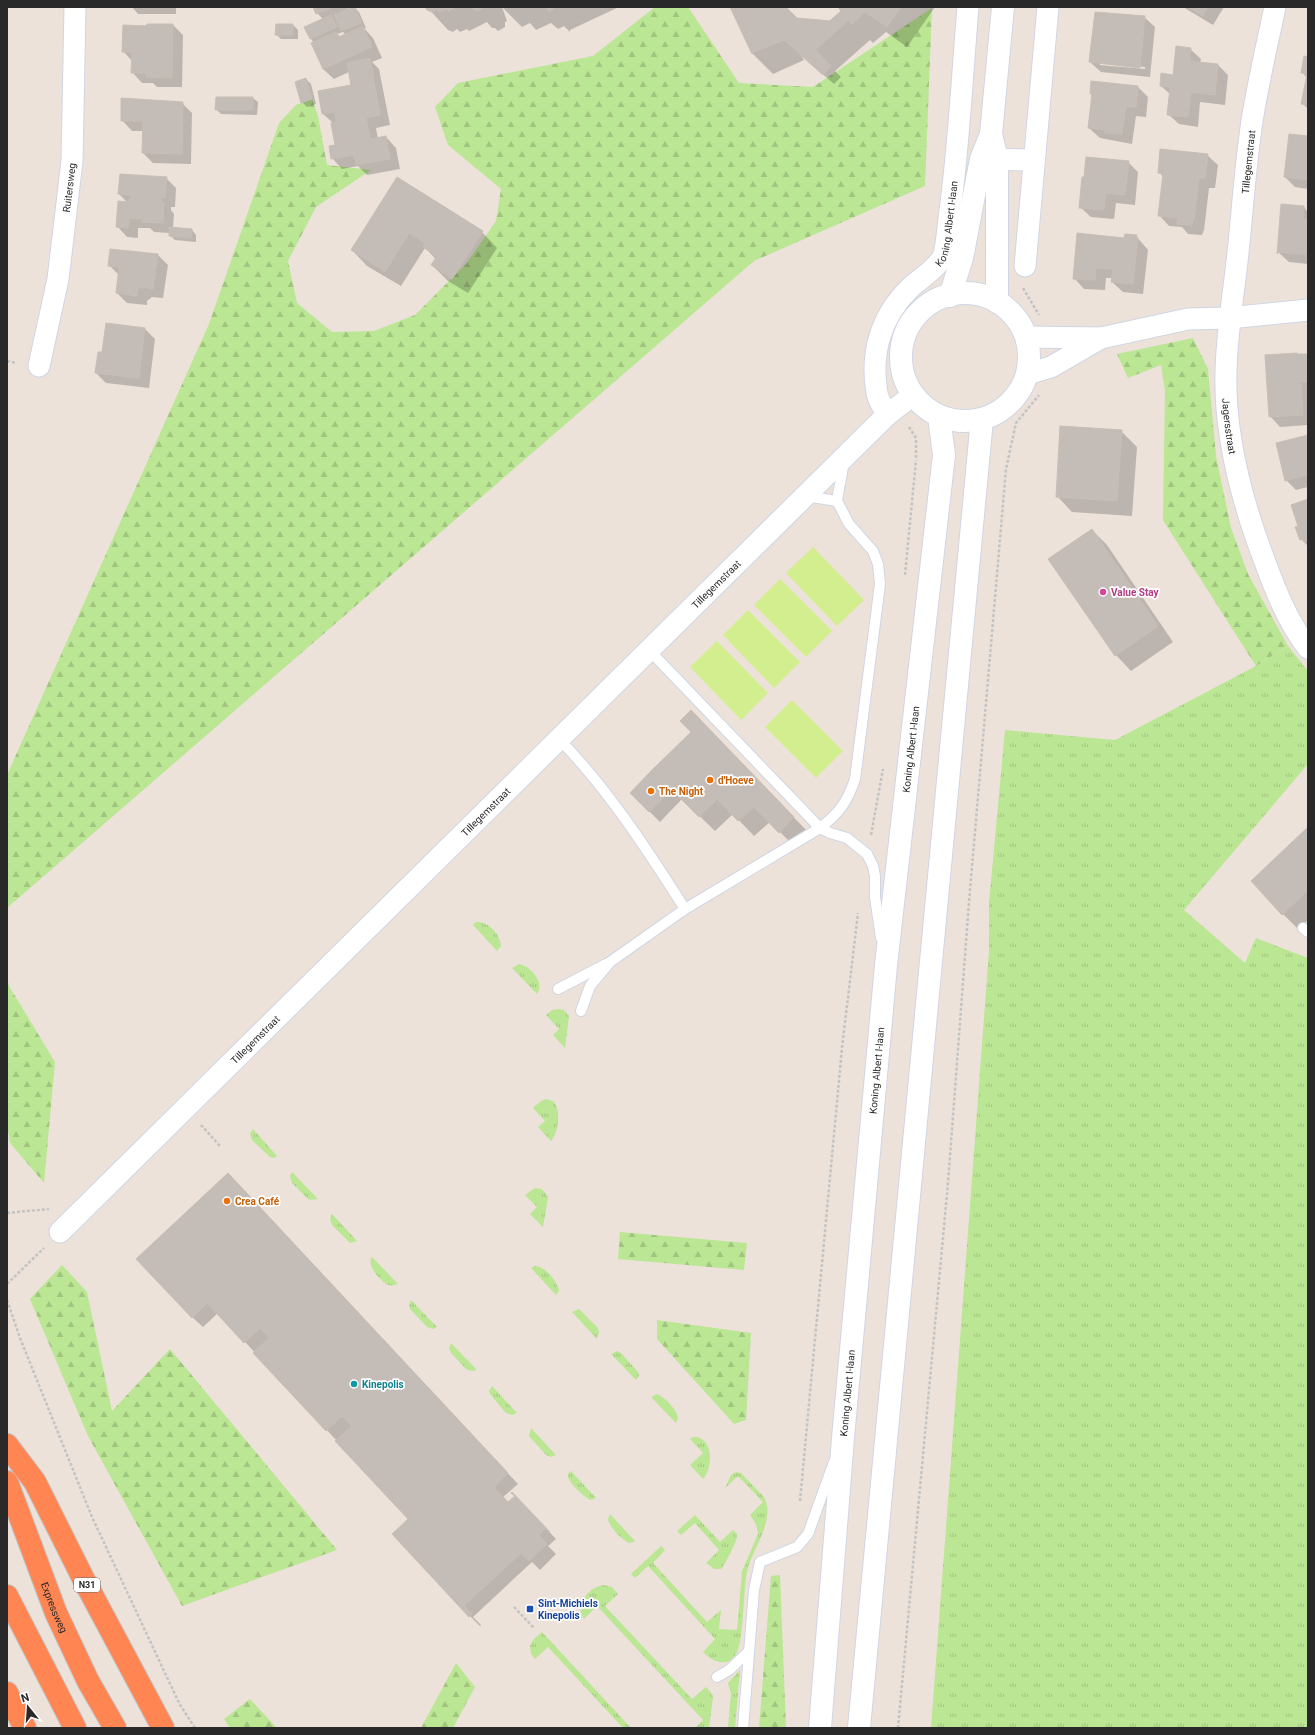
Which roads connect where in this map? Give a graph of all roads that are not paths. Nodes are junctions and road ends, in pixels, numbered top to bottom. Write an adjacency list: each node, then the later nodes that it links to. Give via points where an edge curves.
1 (75, 7): 15 (street, Ruitersweg, via 72,161 58,279)
2 (968, 7): 18 (street, Koning Albert I-laan, via 953,191 943,256 929,273 897,302 885,321 878,341 875,365 877,394)
3 (1003, 7): 6 (main road)
4 (1048, 7): 7 (street)
5 (1276, 7): 12 (street, Tillegemstraat, via 1252,120)
6 (989, 159): 7 (street); 9 (main road); 10 (main road)
7 (1033, 160): 8 (street)
8 (1025, 266)
9 (950, 296): 10 (main road, via 968,294); 17 (main road, via 933,302 920,312 908,328 902,344 901,362 905,380)
10 (998, 302): 13 (main road, via 1012,314)
11 (1308, 310): 12 (street)
12 (1229, 318): 14 (street, via 1188,319); 24 (street, Jagersstraat, via 1225,373 1232,451 1239,483 1276,593)
13 (1026, 337): 14 (street); 16 (main road, via 1029,361)
14 (1101, 338): 16 (street, via 1051,367)
15 (39, 366)
16 (1027, 374): 20 (main road, via 1012,400 999,411)
17 (913, 395): 18 (street, Tillegemstraat); 19 (main road)
18 (887, 415): 21 (street, Tillegemstraat)
19 (939, 416): 20 (main road, via 952,420); 30 (main road, Koning Albert I-laan, via 944,455)
20 (982, 419): 47 (main road)
21 (845, 457): 22 (street, Tillegemstraat); 23 (lane)
22 (806, 496): 23 (lane); 25 (street, Tillegemstraat)
23 (837, 501): 27 (lane, via 849,524 873,551 878,564 880,584 855,779 848,798)
24 (1308, 648)
25 (649, 650): 26 (street, Tillegemstraat); 27 (lane)
26 (559, 739): 28 (lane, via 583,764 658,867); 33 (street, Tillegemstraat)
27 (820, 828): 28 (lane); 30 (lane, via 830,834 848,838 867,854 873,866 875,897)
28 (685, 909): 29 (lane)
29 (610, 962): 31 (lane); 32 (lane, via 590,986)
30 (886, 966): 34 (main road, Koning Albert I-laan)
31 (558, 989)
32 (581, 1011)
33 (60, 1232)
34 (843, 1438): 38 (lane, via 808,1534 797,1547 760,1562 754,1590); 46 (main road, Koning Albert I-laan)
35 (7, 1445): 44 (highway, N31, via 35,1482 94,1600)
36 (7, 1482): 43 (highway, Expressweg, via 56,1613 88,1681)
37 (7, 1596): 42 (highway)
38 (749, 1651): 39 (lane); 45 (lane)
39 (718, 1677)
40 (7, 1693): 41 (highway)
41 (25, 1728)
42 (74, 1728)
43 (115, 1728)
44 (163, 1728)
45 (743, 1728)
46 (820, 1728)
47 (859, 1728)

